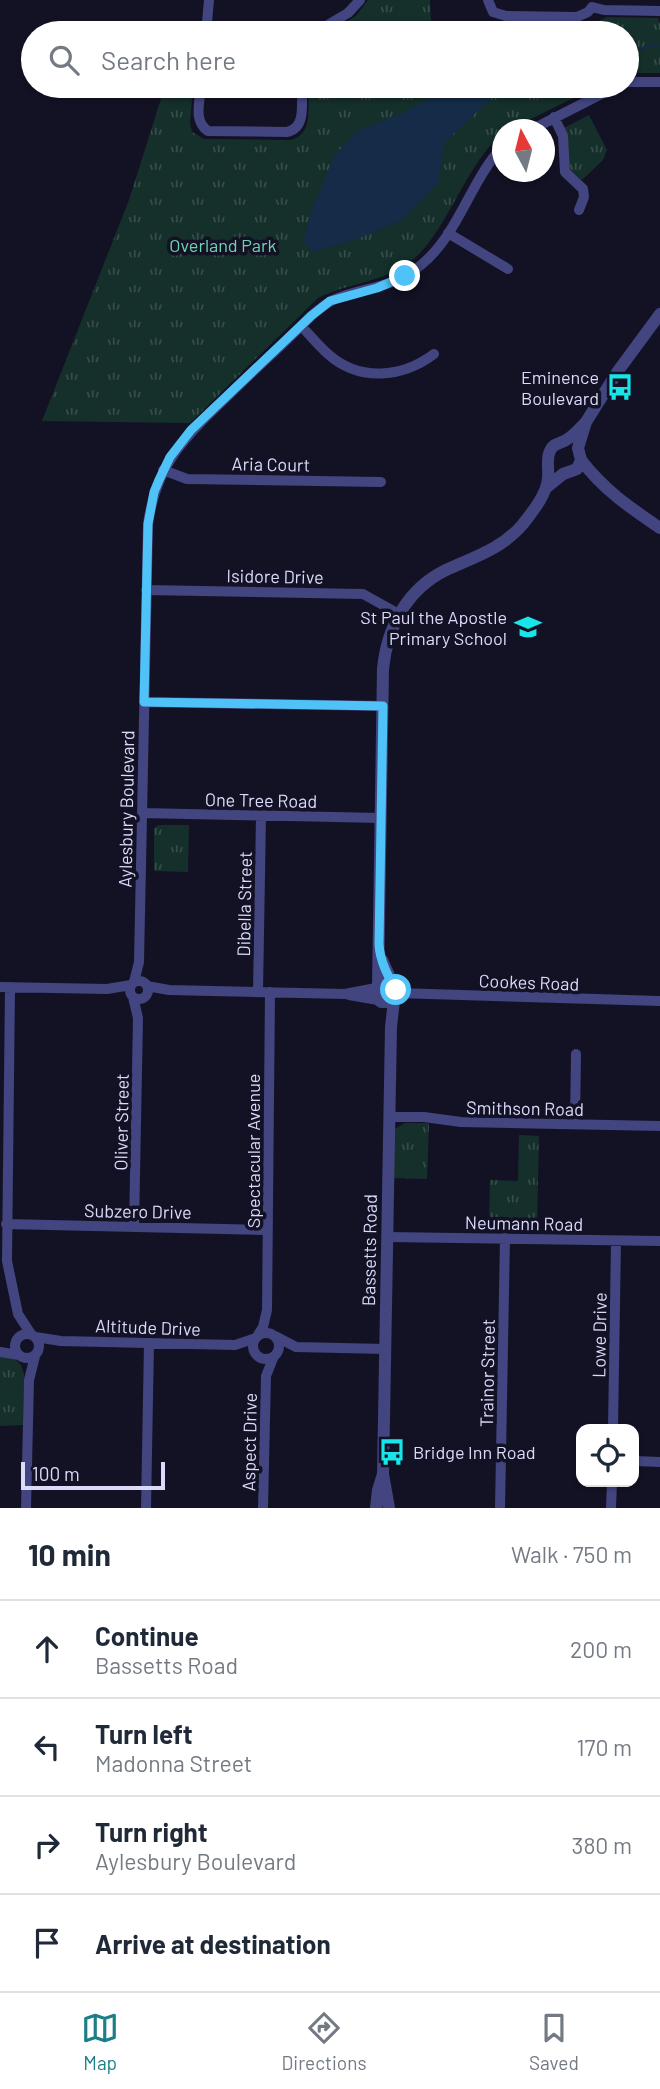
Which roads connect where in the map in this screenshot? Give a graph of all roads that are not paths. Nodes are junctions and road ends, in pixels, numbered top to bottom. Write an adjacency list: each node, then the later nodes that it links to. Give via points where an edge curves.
1 (209, 0): 6 (street)
2 (360, 0): 7 (street)
3 (488, 0): 4 (street, via 492,12 506,16 577,17)
4 (592, 4): 5 (street, via 604,10)
5 (660, 10)
6 (207, 21)
7 (334, 21)
8 (639, 82): 9 (street)
9 (660, 82)
10 (200, 98): 11 (street, via 200,125 214,132 291,132 301,122)
11 (302, 98)
12 (593, 98): 13 (street)
13 (554, 117): 14 (street); 16 (street, via 563,136 565,172 583,189)
14 (550, 119)
15 (492, 161): 17 (street, Aylesbury Boulevard)
16 (579, 210)
17 (448, 233): 18 (street); 20 (street, Aylesbury Boulevard, via 431,257 405,276 330,301)
18 (508, 269)
19 (660, 314): 22 (street, Bassetts Road)
20 (301, 326): 21 (street, via 335,359 365,372 405,370); 26 (street, Aylesbury Boulevard, via 191,430)
21 (434, 354)
22 (586, 422): 23 (street, Bassetts Road); 24 (street, Bassetts Road)
23 (565, 441): 24 (street); 25 (street, Bassetts Road, via 553,446)
24 (580, 454): 27 (street, Bassetts Road); 28 (street)
25 (549, 464): 27 (street, via 554,471); 30 (street, Bassetts Road)
26 (163, 470): 29 (street, Aria Court, via 187,479); 32 (street, Aylesbury Boulevard, via 150,507)
27 (568, 473): 28 (street); 30 (street, Bassetts Road)
28 (597, 481): 31 (street)
29 (381, 482)
30 (547, 486): 33 (street, Bassetts Road, via 513,535 434,578)
31 (660, 528)
32 (146, 590): 33 (street, Isidore Drive, via 363,594); 34 (street, Aylesbury Boulevard)
33 (399, 614): 35 (street, Bassetts Road, via 384,656)
34 (144, 702): 35 (street); 36 (street, Aylesbury Boulevard)
35 (383, 706): 38 (street, Bassetts Road)
36 (142, 813): 37 (street, One Tree Road); 40 (street, Aylesbury Boulevard)
37 (261, 815): 38 (street, One Tree Road); 41 (street, Dibella Street)
38 (381, 818): 43 (street, Bassetts Road, via 380,953)
39 (5, 987): 40 (street, Cookes Road); 46 (street)
40 (139, 990): 41 (street, Cookes Road); 51 (street, Oliver Street)
41 (258, 992): 42 (street, Cookes Road)
42 (270, 992): 43 (street, Cookes Road); 52 (street, Spectacular Avenue)
43 (385, 993): 44 (street, Cookes Road); 47 (street, Bassetts Road, via 391,1027)
44 (660, 1001)
45 (576, 1054): 48 (street)
46 (4, 1093): 50 (street)
47 (389, 1117): 48 (street, Smithson Road); 53 (street, Bassetts Road)
48 (575, 1124): 49 (street, Smithson Road)
49 (660, 1126)
50 (6, 1224): 51 (street, Subzero Drive); 58 (street, via 8,1272)
51 (134, 1227): 52 (street, Subzero Drive)
52 (268, 1230): 57 (street, Spectacular Avenue)
53 (387, 1237): 54 (street, Neumann Road); 67 (street, Bassetts Road)
54 (505, 1238): 55 (street, Neumann Road); 85 (street, Trainor Street)
55 (616, 1241): 56 (street, Neumann Road); 75 (street, Lowe Drive)
56 (660, 1241)
57 (267, 1310): 60 (street, Spectacular Avenue); 61 (street, Spectacular Avenue)
58 (18, 1314): 59 (street); 62 (street)
59 (33, 1336): 62 (street, via 23,1334); 63 (street, Altitude Drive); 69 (street, via 39,1343)
60 (274, 1336): 61 (street); 66 (street); 71 (street, via 279,1344)
61 (256, 1338): 65 (street, Altitude Drive); 70 (street)
62 (16, 1340): 68 (street); 72 (street)
63 (61, 1341): 64 (street, Altitude Drive); 69 (street, Altitude Drive)
64 (149, 1343): 65 (street, Altitude Drive); 81 (street)
65 (234, 1345): 70 (street, Altitude Drive)
66 (296, 1347): 67 (street); 71 (street)
67 (385, 1349): 78 (street, Bassetts Road)
68 (0, 1350): 72 (street)
69 (37, 1353): 72 (street, via 29,1358); 74 (street)
70 (256, 1354): 71 (street, via 266,1359); 73 (street, Aspect Drive)
71 (276, 1355): 73 (street, Aspect Drive)
72 (20, 1356): 74 (street)
73 (266, 1376): 82 (street, Aspect Drive)
74 (29, 1380): 80 (street)
75 (613, 1424)
76 (639, 1461): 77 (street)
77 (660, 1462)
78 (383, 1474): 83 (street, Bassetts Road); 84 (street, Bassetts Road)
79 (612, 1487): 86 (street)
80 (26, 1508)
81 (146, 1508)
82 (263, 1508)
83 (376, 1508)
84 (389, 1508)
85 (500, 1508)
86 (611, 1508)

